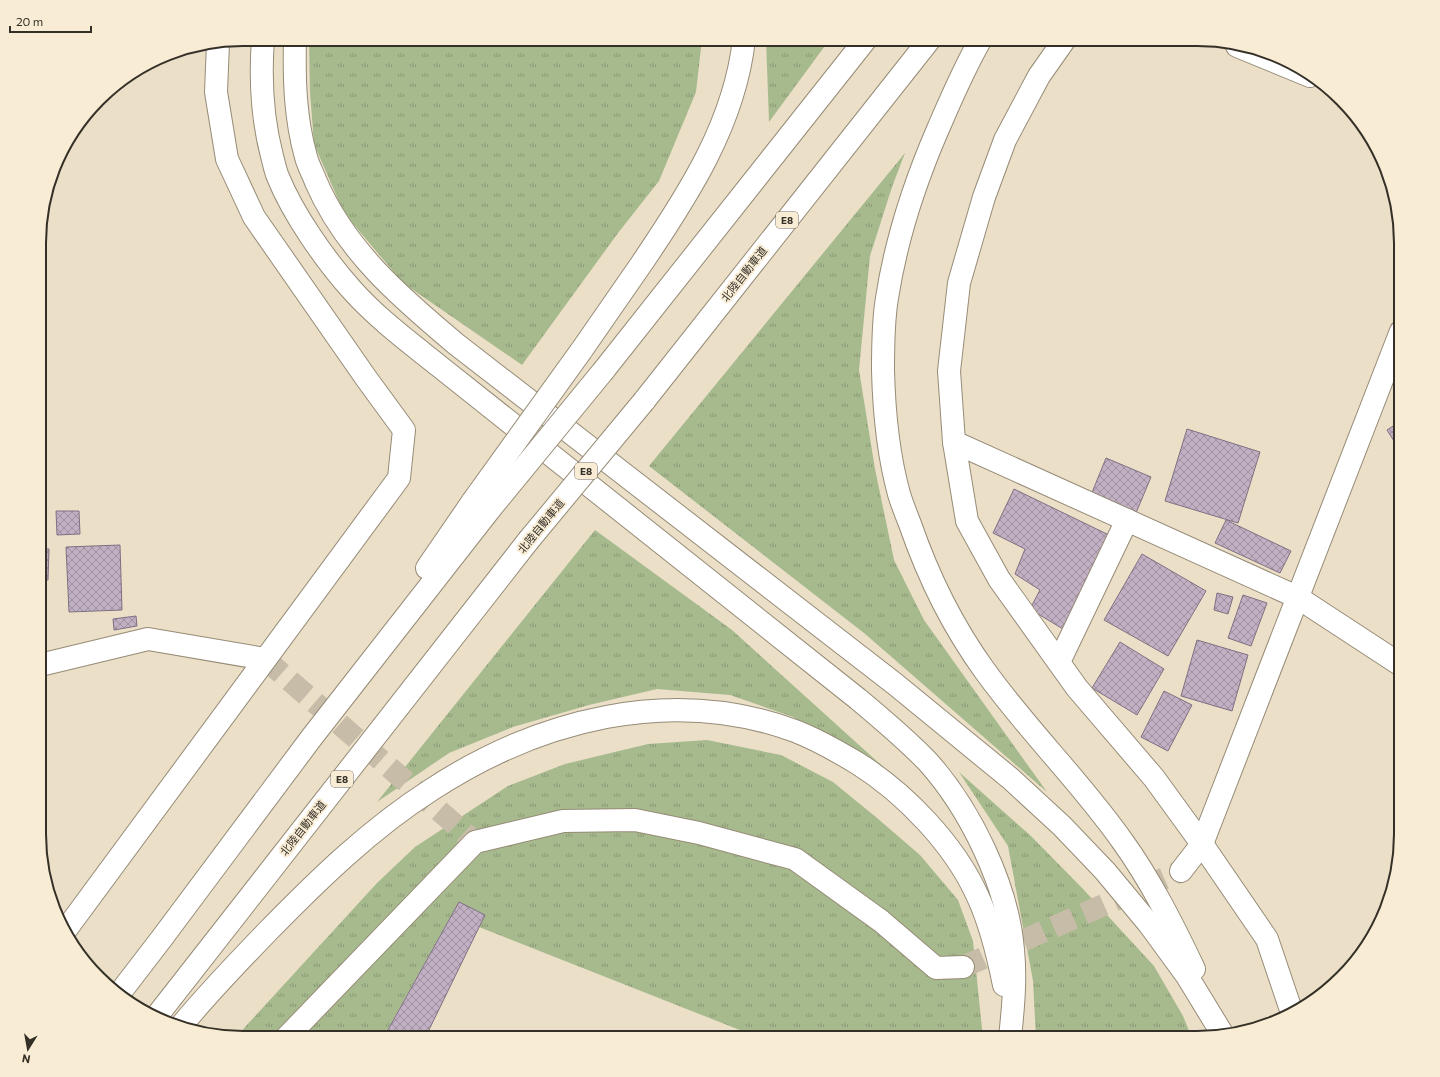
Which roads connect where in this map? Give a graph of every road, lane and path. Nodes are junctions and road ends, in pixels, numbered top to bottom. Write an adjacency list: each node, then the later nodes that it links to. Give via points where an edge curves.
1 (262, 46): 30 (main road, via 262,98 267,137 278,176 298,216 352,290 394,330 896,730 928,763 955,798 995,872 1006,909 1013,949 1014,986)
2 (295, 46): 27 (main road, via 294,75 298,119 306,158 323,197 345,235 374,270 456,344 889,679 1011,779 1062,826 1144,918 1187,976)
3 (743, 46): 11 (main road, bridge, via 734,90 720,131 701,169 673,218 581,351)
4 (860, 46): 11 (main road, bridge, via 604,370)
5 (924, 46): 24 (main road, 北陸自動車道 / E8, bridge, via 644,401 528,541)
6 (978, 46): 26 (main road, via 950,102 910,201 886,299 884,399 889,447 899,494 936,588 958,629 985,671 1123,842 1175,929)
7 (1060, 46): 10 (main road, via 1039,76 1005,140 984,197 959,283 949,371)
8 (218, 48): 14 (main road, via 216,92 228,159 254,217 404,430 399,478)
9 (1394, 349): 13 (main road)
10 (954, 442): 12 (main road); 16 (main road, via 968,521 998,579)
11 (481, 505): 22 (main road, via 312,738)
12 (1127, 520): 13 (main road); 16 (main road)
13 (1297, 597): 15 (main road); 18 (main road)
14 (265, 660): 17 (main road, via 148,639); 20 (main road)
15 (1394, 660)
16 (1060, 662): 18 (main road, via 1077,688 1154,778)
17 (46, 664)
18 (1202, 844): 19 (main road); 23 (main road, via 1267,939)
19 (1181, 871)
20 (69, 926)
21 (963, 967): 28 (main road, via 936,968 881,921 795,859 700,833 635,820 563,821 474,842)
22 (122, 990)
23 (1290, 1008)
24 (160, 1012)
25 (184, 1022): 29 (main road, via 243,957 340,860 384,823 430,790 474,764 518,743 559,729 598,718 677,710 756,719 796,731 833,749 870,772 933,828 958,861 978,896 990,928 1005,992)
26 (1221, 1029)
27 (1220, 1030)
28 (293, 1031)
29 (1007, 1031)
30 (1011, 1031)

